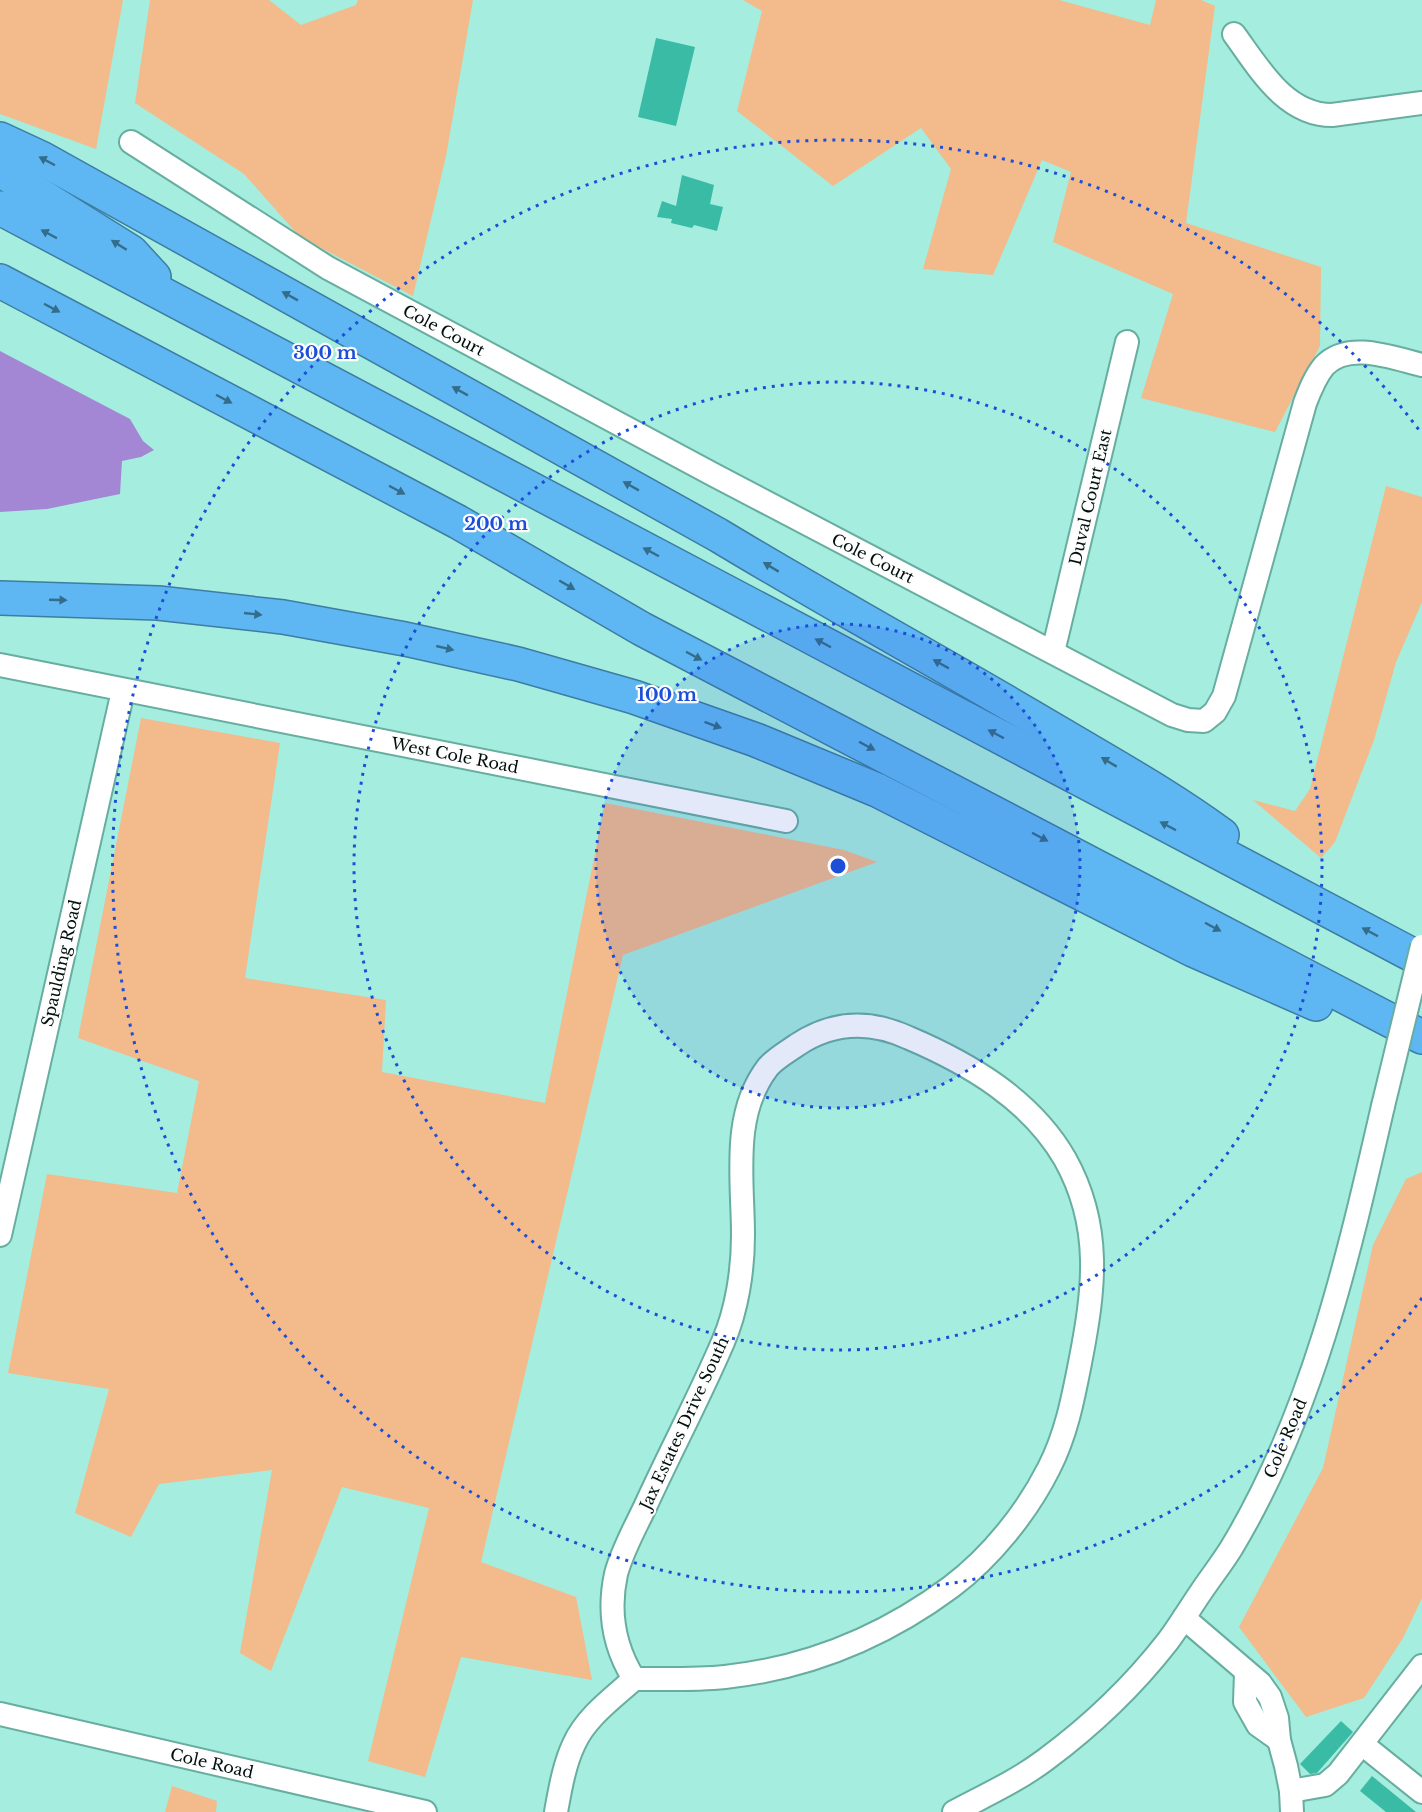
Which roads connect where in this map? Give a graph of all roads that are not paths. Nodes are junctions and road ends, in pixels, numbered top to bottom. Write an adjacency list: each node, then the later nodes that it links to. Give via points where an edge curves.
1 (1234, 34): 2 (street, via 1271,83 1302,110 1332,115)
2 (1422, 103)
3 (0, 139): 16 (highway, one-way to 3, via 1180,805 986,689 708,529 41,158)
4 (131, 142): 12 (street, Cole Court, via 328,268)
5 (0, 170): 8 (highway, one-way to 5, via 130,252)
6 (0, 208): 8 (highway, one-way to 6)
7 (0, 281): 19 (highway, one-way to 19, via 458,522 642,629)
8 (175, 301): 16 (highway, one-way to 8)
9 (1126, 342): 12 (street, Duval Court East)
10 (1422, 365): 12 (street, Cole Court, via 1352,353 1331,360 1315,379 1224,696 1204,721 1172,715)
11 (0, 598): 19 (highway, one-way to 19, via 158,603 283,617 518,664 634,697 756,740 877,790 1193,950 1337,1013)
12 (1053, 652)
13 (0, 665): 14 (street, West Cole Road)
14 (123, 691): 15 (street, West Cole Road); 20 (street, Spaulding Road)
15 (786, 821)
16 (1313, 902): 18 (highway, one-way to 16)
17 (1422, 946): 21 (street, Cole Road, bridge, via 1347,1260 1310,1380 1262,1492 1232,1548)
18 (1422, 960)
19 (1422, 1037)
20 (0, 1235)
21 (1184, 1618): 27 (street, via 1246,1673 1245,1702 1258,1725 1279,1740); 30 (street, Cole Road, via 1151,1663 1074,1737 1011,1782)
22 (1422, 1666): 25 (street)
23 (634, 1679): 23 (street, Jax Estates Drive South, via 752,1673 816,1658 885,1629 956,1583 983,1558 1022,1511 1060,1444 1069,1416 1093,1285 1085,1206 1064,1159 1030,1113 1004,1090 971,1070 894,1031 843,1026 816,1033 770,1065 751,1098 743,1129 742,1254 726,1336 617,1572 614,1629 622,1661); 29 (street, via 594,1716 574,1744)
24 (0, 1714): 28 (street, Cole Road)
25 (1362, 1744): 26 (street); 27 (street, via 1325,1785)
26 (1422, 1792)
27 (1291, 1802)
28 (425, 1812)
29 (555, 1812)
30 (954, 1812)

